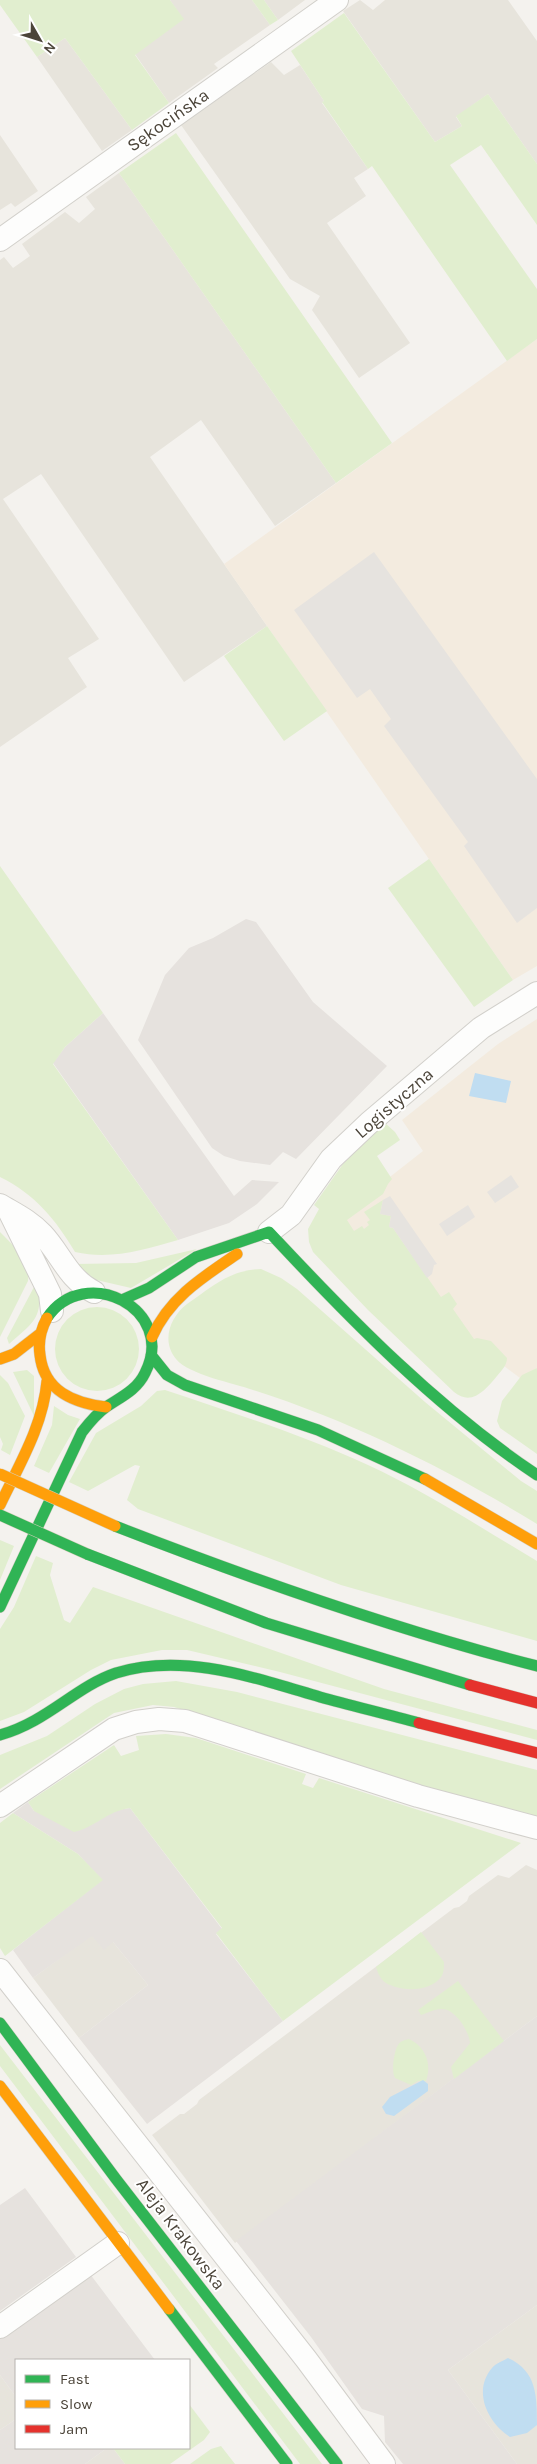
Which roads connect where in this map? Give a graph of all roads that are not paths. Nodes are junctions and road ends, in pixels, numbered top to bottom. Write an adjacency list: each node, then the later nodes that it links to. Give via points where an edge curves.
1 (337, 0): 2 (street, Sękocińska)
2 (0, 240)
3 (537, 993): 5 (street, Logistyczna, via 481,1028 377,1117 331,1159 291,1215)
4 (4, 1208): 6 (street, via 23,1217 42,1233 72,1275); 8 (street, via 26,1242 50,1294)
5 (269, 1232): 7 (main road, via 196,1257 143,1292); 10 (main road, via 195,1283 164,1313); 16 (main road, via 414,1377 462,1420)
6 (94, 1292): 7 (main road); 8 (main road, via 80,1294)
7 (124, 1299): 10 (main road, via 146,1321)
8 (52, 1311): 9 (main road)
9 (41, 1333): 12 (main road, via 14,1354); 13 (main road, via 39,1356)
10 (152, 1337): 11 (main road)
11 (151, 1355): 14 (main road, via 144,1376 136,1387); 19 (main road, via 173,1379 321,1430 372,1453)
12 (0, 1359)
13 (46, 1381): 14 (main road, via 72,1401); 17 (main road, via 47,1393 41,1415)
14 (106, 1407): 20 (main road, via 82,1432)
15 (0, 1474): 21 (main road, bridge, via 115,1526 218,1566 416,1633)
16 (537, 1475)
17 (0, 1506)
18 (0, 1515): 22 (main road, bridge, via 87,1554 266,1623 430,1675)
19 (537, 1544)
20 (0, 1607)
21 (537, 1666)
22 (537, 1703)
23 (0, 1735): 24 (main road, via 23,1728 98,1682 129,1669 180,1665 228,1672)
24 (537, 1753)
25 (0, 1806): 26 (street, via 114,1729 160,1719 205,1726 418,1796)
26 (537, 1828)
27 (0, 1970): 34 (street, via 306,2359)
28 (0, 2023): 33 (main road, Aleja Krakowska, via 127,2194)
29 (0, 2086): 30 (main road)
30 (118, 2243): 31 (street); 32 (main road)
31 (0, 2327)
32 (287, 2464)
33 (338, 2464)
34 (384, 2464)

